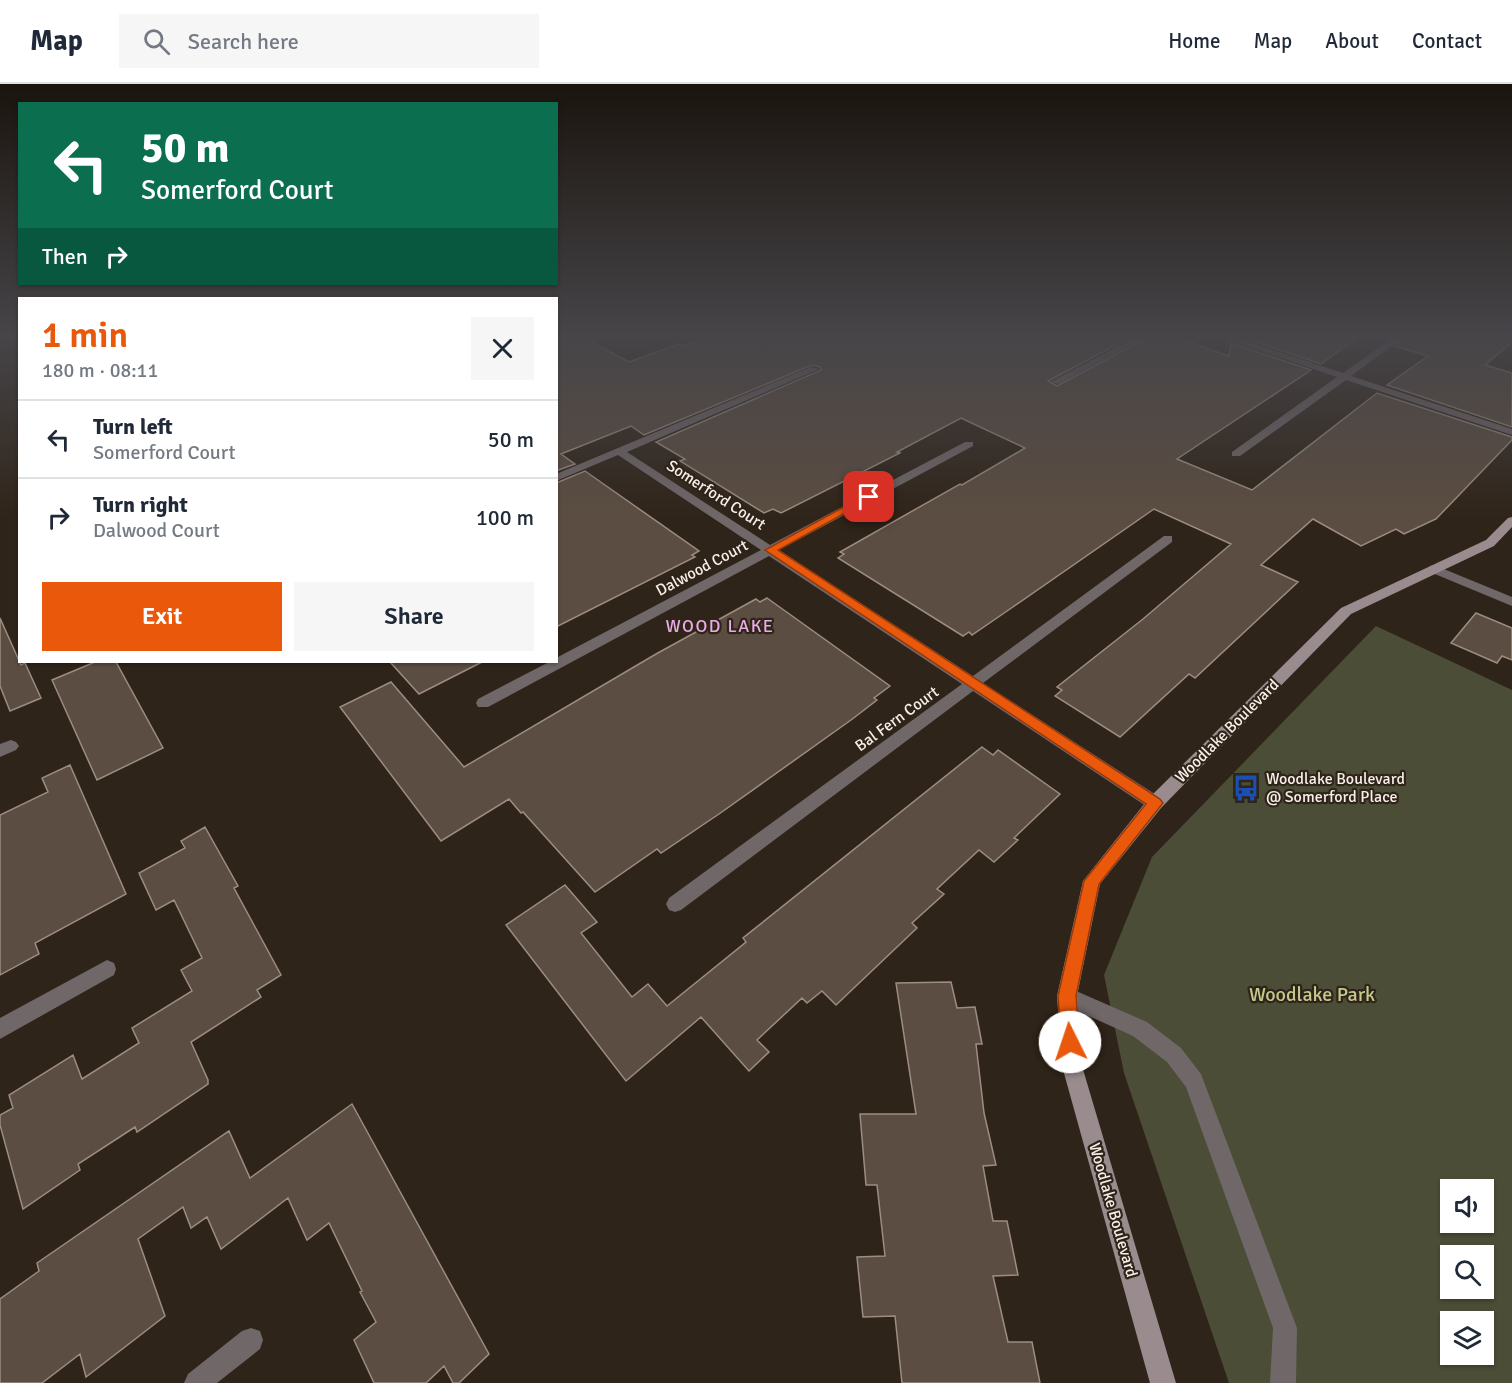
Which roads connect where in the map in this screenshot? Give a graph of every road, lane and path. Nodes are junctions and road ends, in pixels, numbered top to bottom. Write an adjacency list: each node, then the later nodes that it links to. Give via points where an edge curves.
1 (747, 398): 6 (street)
2 (1312, 398): 7 (street)
3 (1408, 398): 4 (street)
4 (1512, 432)
5 (969, 444): 11 (street, Dalwood Court)
6 (620, 452): 8 (street); 11 (street, Somerford Court)
7 (1236, 453)
8 (558, 477)
9 (1512, 520): 12 (street, Woodlake Boulevard, via 1490,543)
10 (1168, 539): 14 (street, Bal Fern Court)
11 (770, 550): 14 (street, Somerford Court); 15 (street, Dalwood Court)
12 (1434, 569): 13 (street); 16 (street, Woodlake Boulevard, via 1347,611)
13 (1512, 602)
14 (974, 684): 16 (street, Somerford Court); 17 (street, Bal Fern Court)
15 (483, 703)
16 (1155, 803): 19 (street, Woodlake Boulevard, via 1092,881)
17 (675, 904)
18 (107, 969): 20 (street)
19 (1067, 996): 23 (street, Woodlake Boulevard, via 1072,1066); 24 (street, via 1140,1029 1174,1055 1194,1081 1284,1328)
20 (0, 1029)
21 (252, 1340): 22 (street)
22 (197, 1383)
23 (1163, 1383)
24 (1283, 1383)

